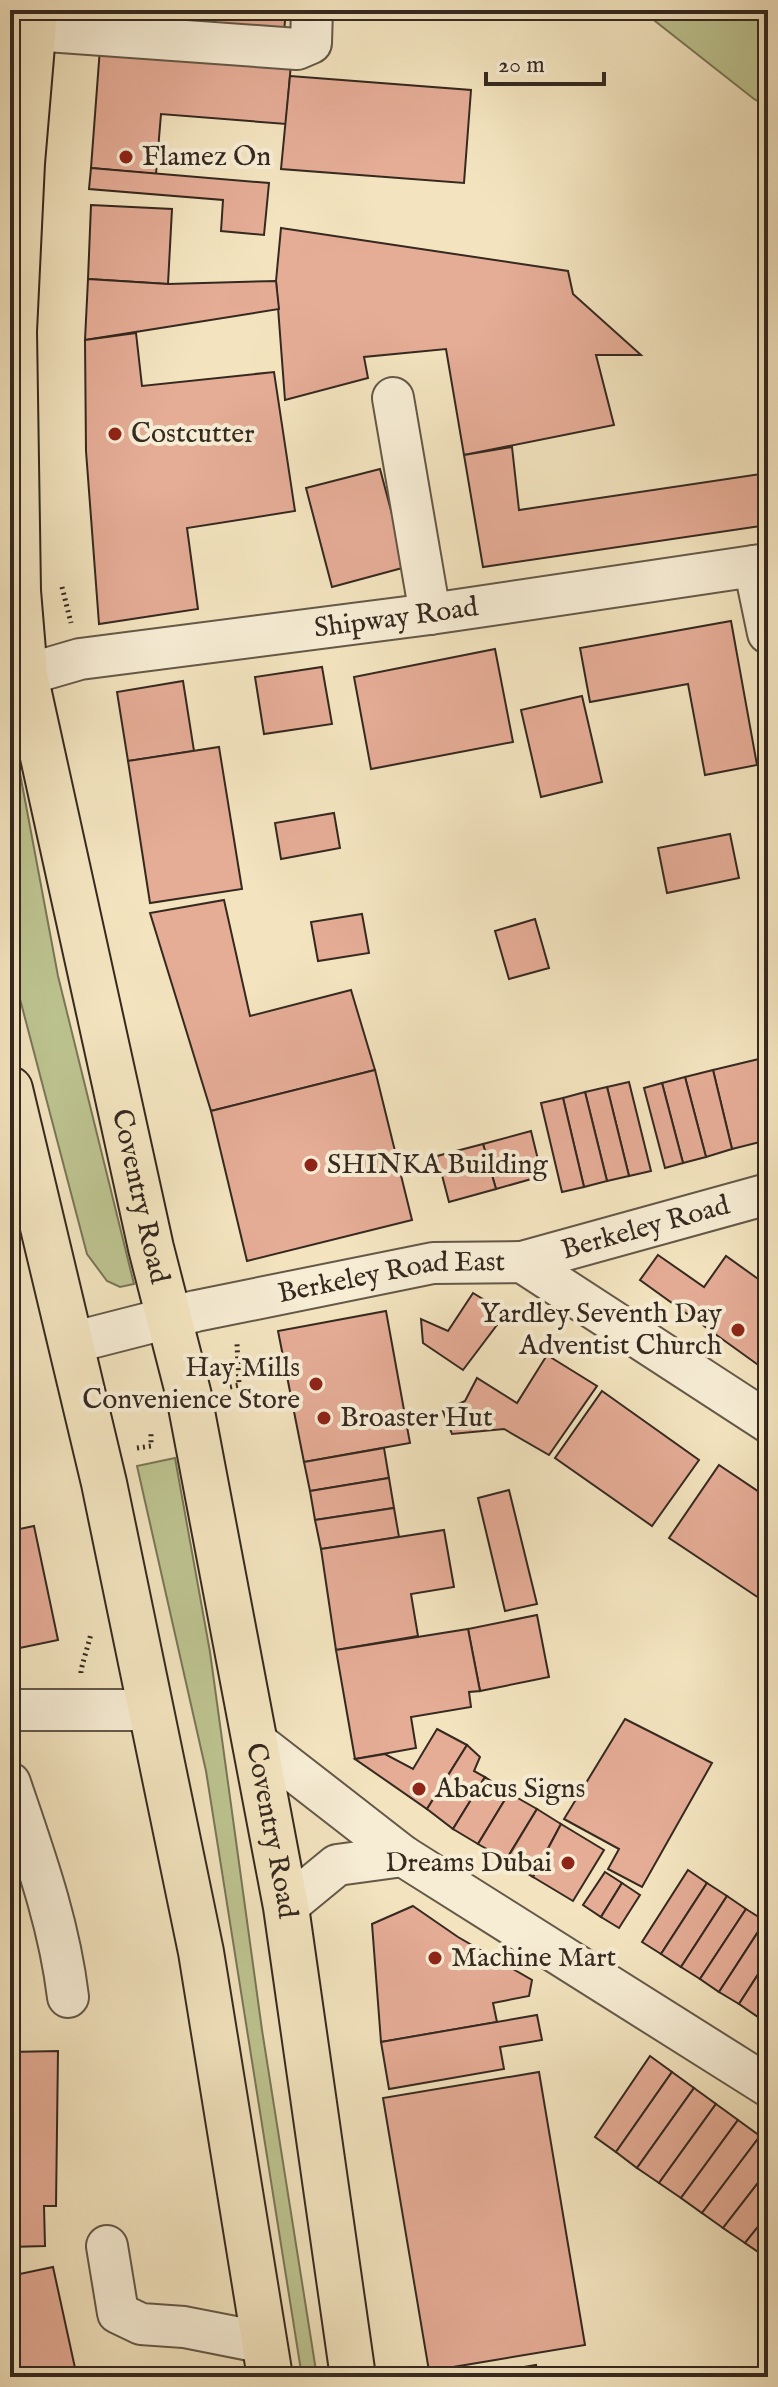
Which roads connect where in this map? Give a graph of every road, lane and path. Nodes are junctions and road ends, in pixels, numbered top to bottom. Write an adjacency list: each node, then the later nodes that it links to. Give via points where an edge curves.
1 (312, 10): 2 (street, via 311,43 297,49)
2 (34, 20): 5 (highway, Coventry Road, via 14,331)
3 (393, 398): 6 (street)
4 (761, 565): 6 (street, Shipway Road); 7 (street)
5 (14, 590): 8 (highway, Coventry Road)
6 (430, 614): 8 (street, Shipway Road, via 80,659)
7 (768, 633)
8 (25, 675): 12 (highway, Coventry Road)
9 (10, 1089): 13 (highway)
10 (768, 1194): 11 (street, Berkeley Road)
11 (522, 1262): 12 (street, Berkeley Road East, via 433,1263); 14 (street, Berkeley Road East)
12 (169, 1318): 13 (street, Berkeley Road East); 17 (highway, Coventry Road, via 189,1396)
13 (71, 1343): 16 (highway)
14 (768, 1422)
15 (10, 1710): 16 (street)
16 (151, 1710): 24 (highway, via 201,1952)
17 (255, 1741): 19 (street); 20 (highway, Coventry Road)
18 (10, 1783): 21 (street, via 62,1950)
19 (403, 1856): 20 (street, via 337,1865); 22 (street)
20 (286, 1907): 25 (highway, Coventry Road)
21 (68, 1997)
22 (768, 2086)
23 (107, 2246): 24 (street, via 118,2313 141,2324 184,2327)
24 (268, 2360)
25 (353, 2377)

